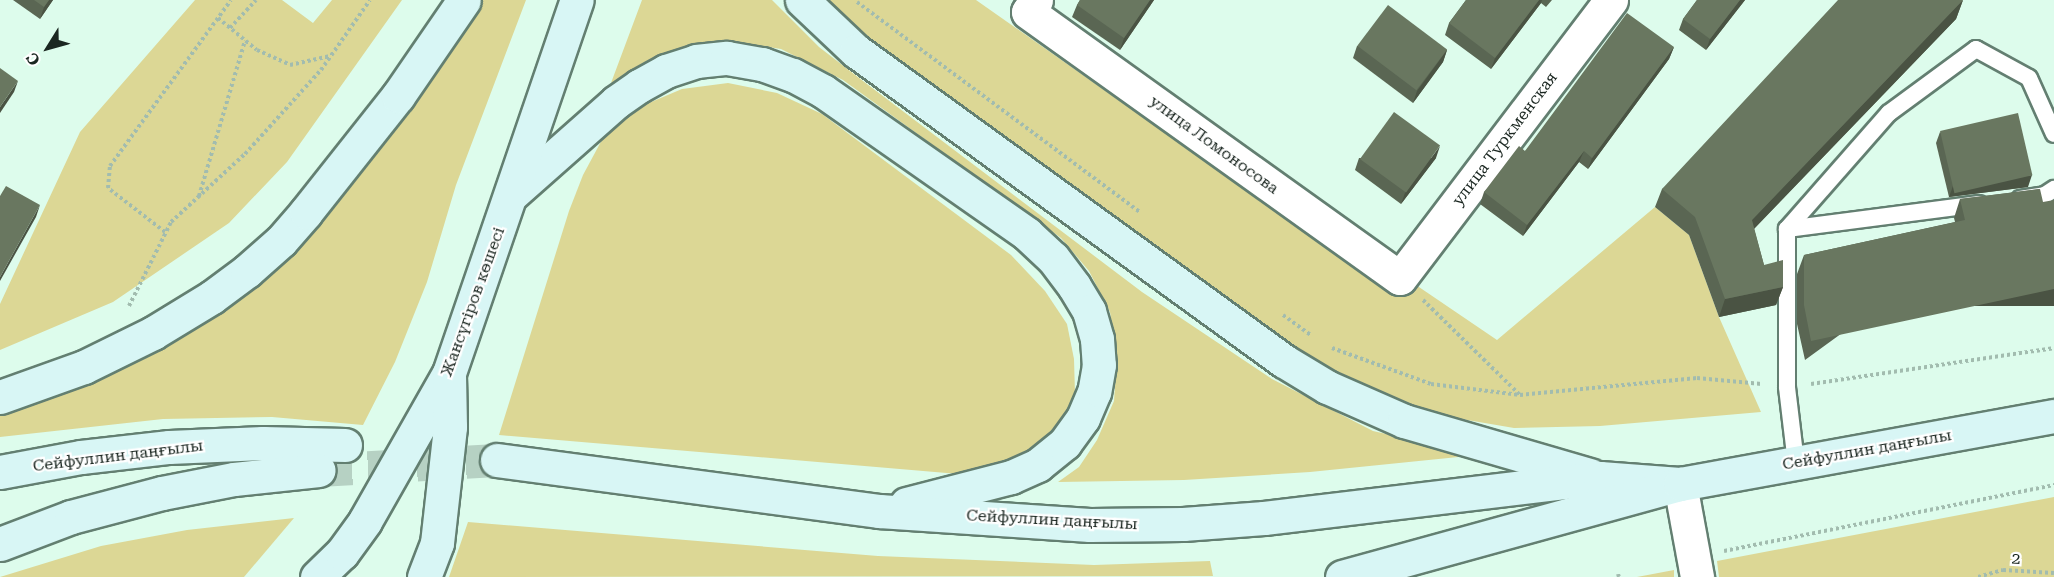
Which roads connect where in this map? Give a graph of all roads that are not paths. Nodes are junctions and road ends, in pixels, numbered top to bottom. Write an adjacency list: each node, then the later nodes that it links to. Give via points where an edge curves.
1 (464, 0): 12 (main road, via 398,96 306,212 247,271 153,333 84,367)
2 (577, 0): 8 (main road, Жансүгіров көшесі)
3 (802, 0): 19 (main road, via 856,51 1275,355 1327,387 1404,421)
4 (1611, 0): 10 (street, улица Туркменская)
5 (1025, 4): 10 (street, улица Ломоносова)
6 (2054, 134): 9 (lane, via 2029,78 1977,49 1888,113)
7 (2054, 189): 9 (lane, via 2045,195)
8 (511, 195): 11 (main road, Жансүгіров көшесі); 21 (main road, via 639,86 666,71 727,58 762,64 824,91 1028,234 1053,258 1089,311 1099,365 1094,392 1083,418 1065,443 1038,465 1011,477)
9 (1787, 229): 16 (lane, via 1787,387)
10 (1400, 278)
11 (449, 373): 24 (main road, Жансүгіров көшесі, via 365,521 342,553); 25 (main road, via 450,427 437,543)
12 (0, 397)
13 (2054, 416): 16 (main road, Сейфуллин даңғылы)
14 (345, 445): 18 (main road, Сейфуллин даңғылы, via 169,447)
15 (497, 460): 21 (main road, Сейфуллин даңғылы)
16 (1796, 463): 20 (main road, Сейфуллин даңғылы)
17 (319, 470): 22 (main road, via 234,479 162,493 71,517)
18 (0, 472)
19 (1600, 478): 20 (main road, Сейфуллин даңғылы); 21 (main road, Сейфуллин даңғылы, via 1184,524 1090,525)
20 (1680, 484): 23 (street); 26 (main road, Сейфуллин даңғылы)
21 (879, 511)
22 (0, 544)
23 (1696, 567)
24 (317, 577)
25 (424, 577)
26 (1342, 577)

